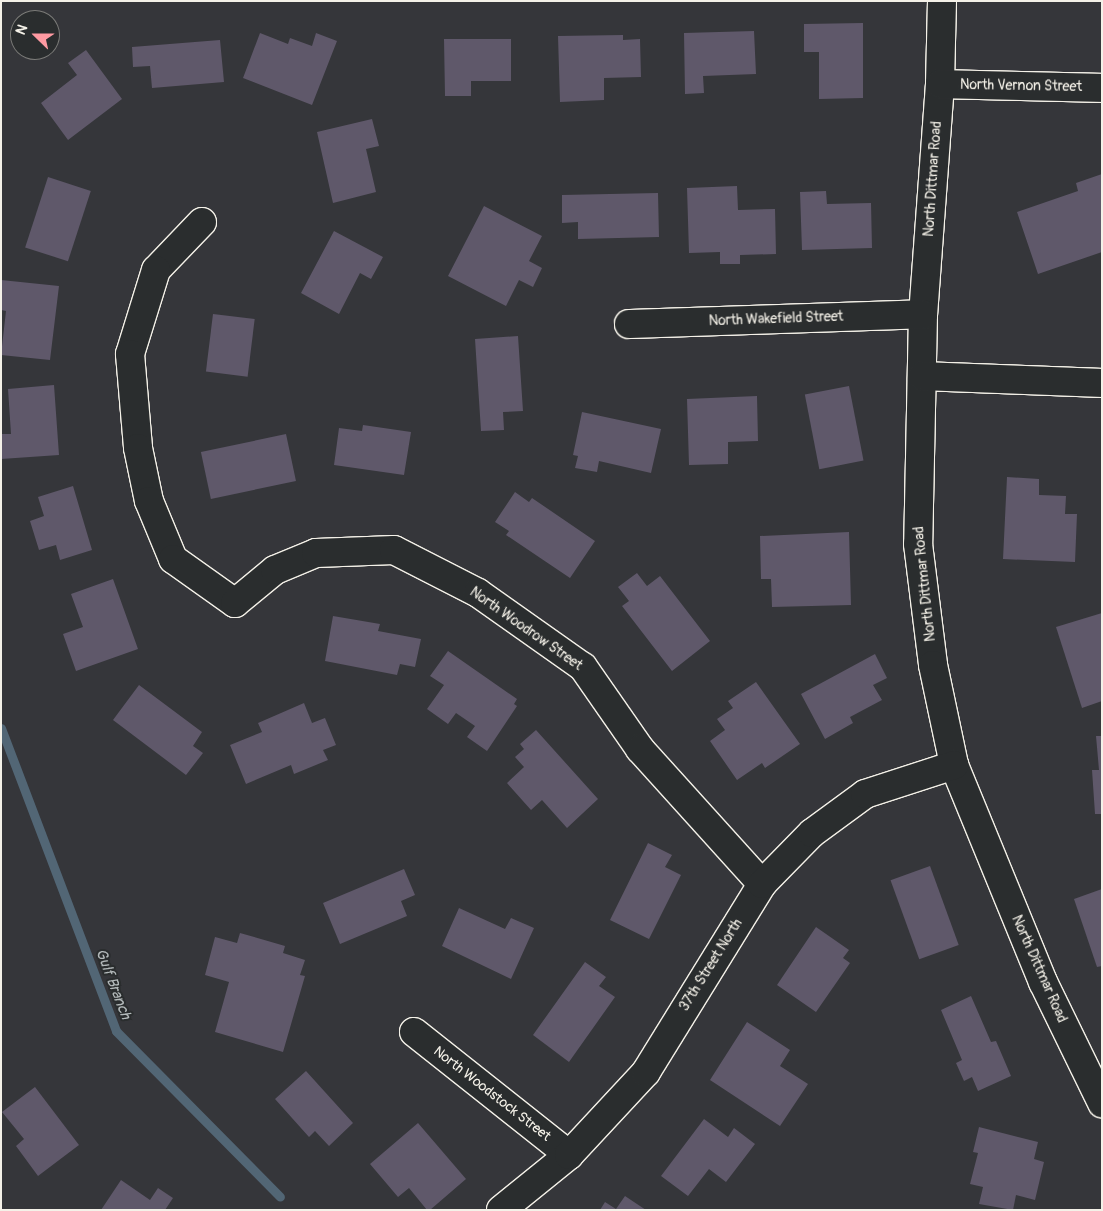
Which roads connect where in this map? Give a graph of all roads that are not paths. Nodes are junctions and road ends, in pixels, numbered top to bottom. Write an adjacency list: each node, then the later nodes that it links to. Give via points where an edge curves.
1 (942, 1): 2 (street, North Dittmar Road)
2 (940, 84): 3 (street, North Vernon Street); 5 (street, North Dittmar Road)
3 (1102, 88)
4 (202, 222): 10 (street, North Woodrow Street, via 156,270 130,354 138,448 149,501 173,559 235,603 275,570 316,553 394,550 478,593 583,667 640,749)
5 (923, 314): 6 (street, North Wakefield Street); 7 (street, North Dittmar Road)
6 (629, 324)
7 (922, 376): 8 (street); 9 (street, North Dittmar Road, via 918,544 933,665)
8 (1102, 383)
9 (954, 765): 10 (street, 37th Street North, via 865,794 812,833); 12 (street, North Dittmar Road, via 1043,982)
10 (762, 884): 13 (street, 37th Street North, via 646,1072)
11 (414, 1032): 13 (street, North Woodstock Street)
12 (1102, 1103)
13 (569, 1155): 14 (street, 37th Street North)
14 (501, 1210)

